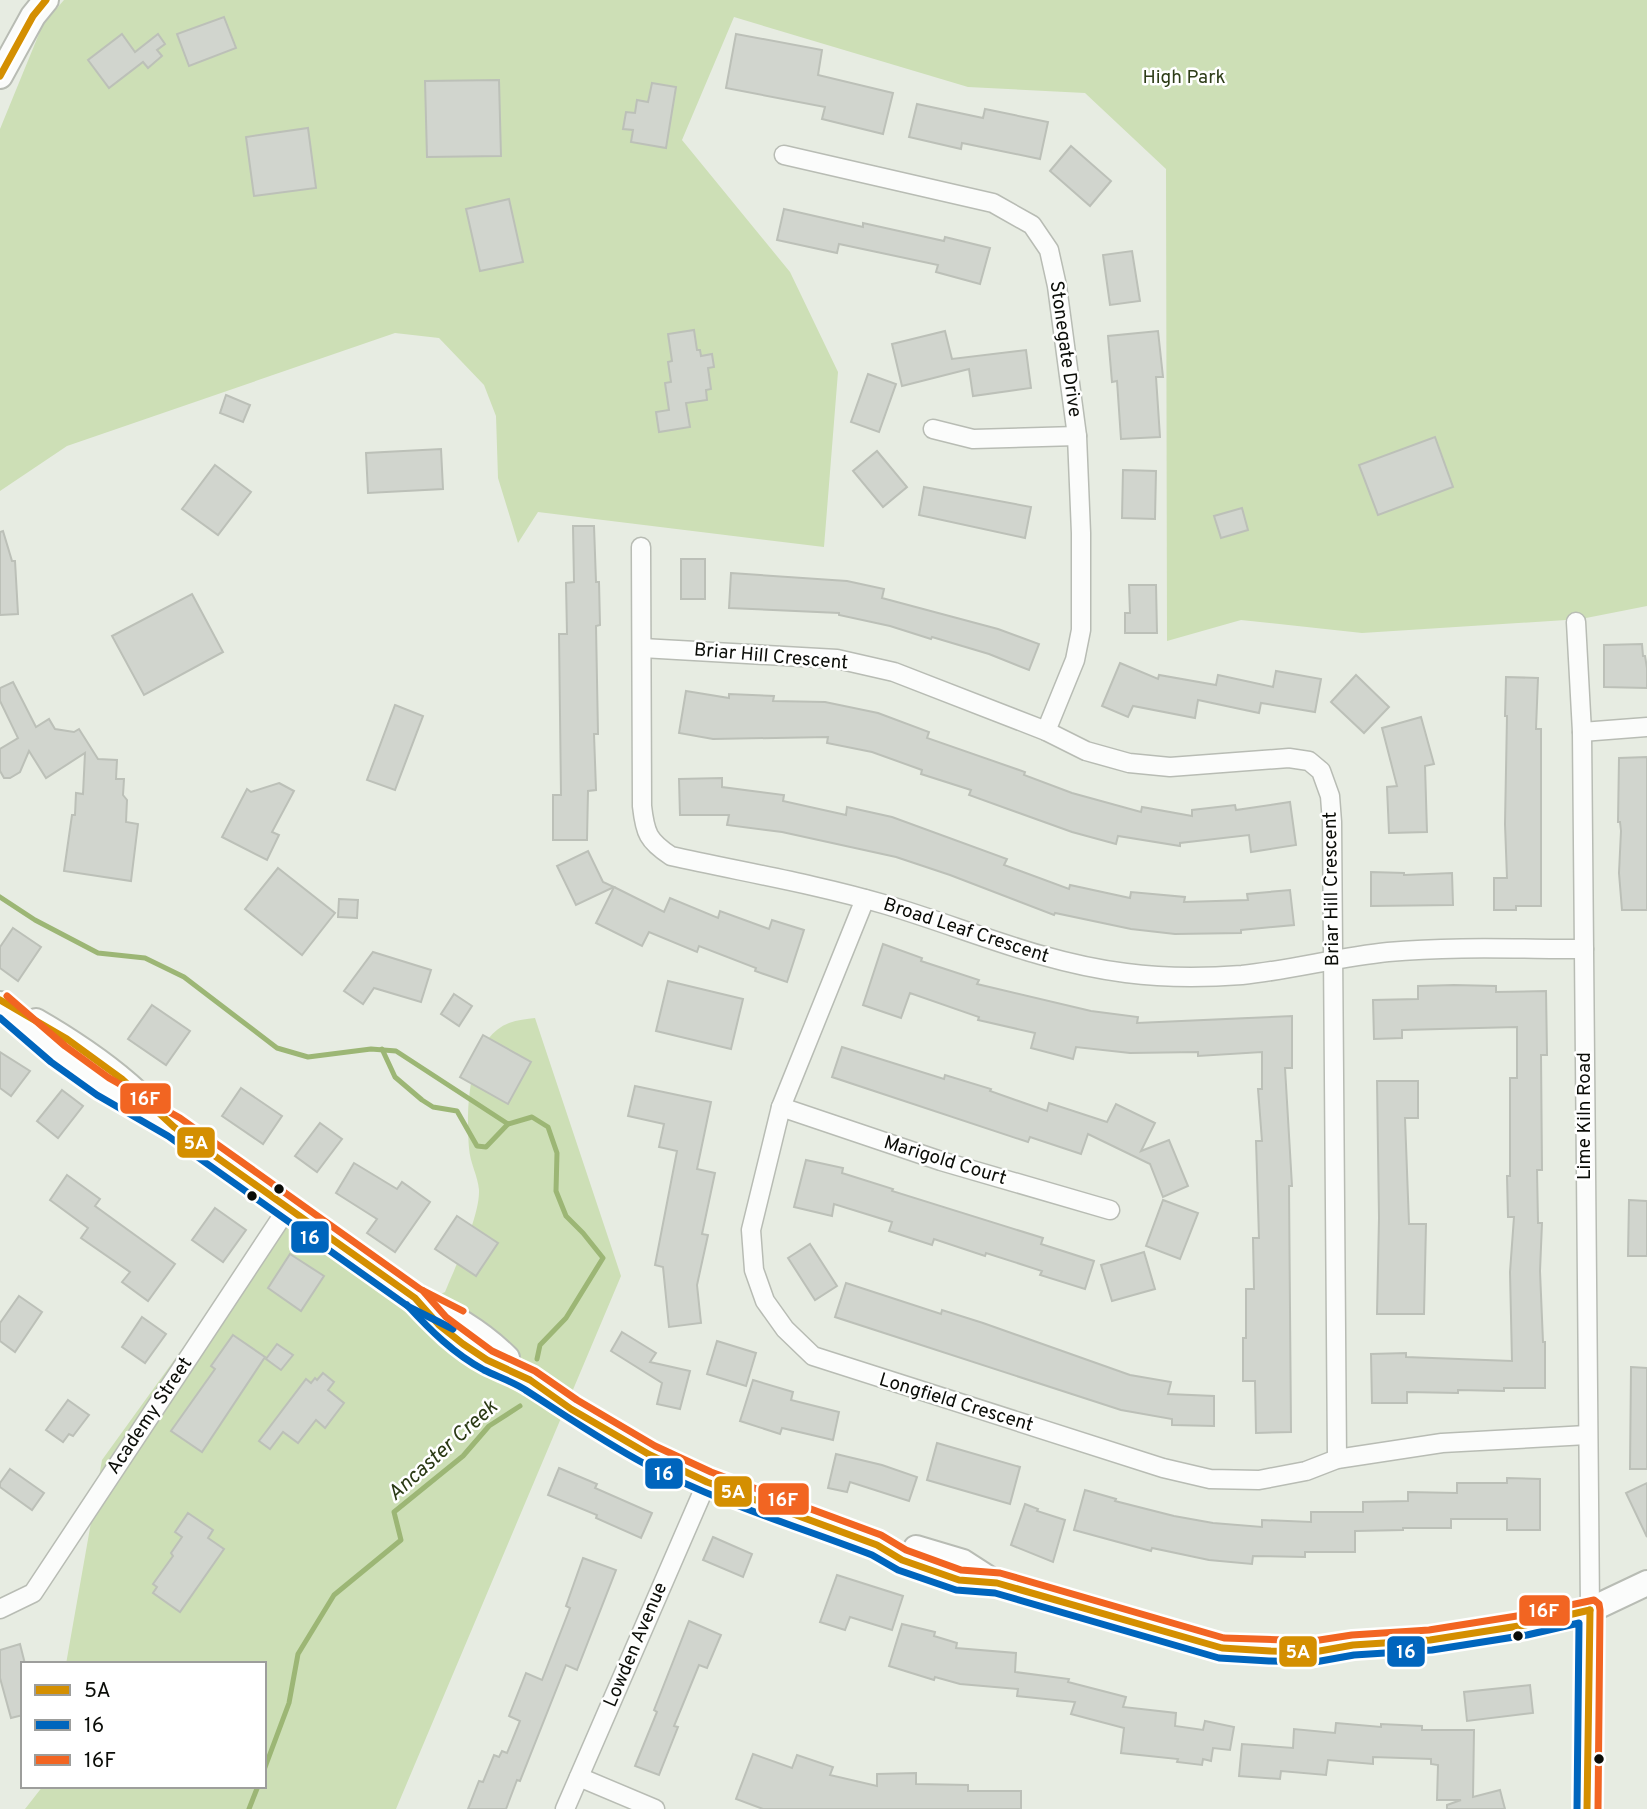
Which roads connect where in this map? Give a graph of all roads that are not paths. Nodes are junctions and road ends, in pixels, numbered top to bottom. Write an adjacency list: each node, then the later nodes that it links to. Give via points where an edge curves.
1 (46, 0): 2 (main road)
2 (0, 76)
3 (784, 155): 5 (street, Stonegate Drive, via 993,203 1032,225 1049,250)
4 (933, 429): 5 (street, via 973,439)
5 (1077, 436): 10 (street, Stonegate Drive, via 1081,631 1075,660)
6 (641, 547): 8 (street, Broad Leaf Crescent)
7 (1576, 622): 11 (street, Lime Kiln Road)
8 (642, 649): 10 (street, Briar Hill Crescent, via 837,659 894,672); 12 (street, Broad Leaf Crescent, via 642,806 644,827 653,845 671,856)
9 (1647, 727): 11 (street)
10 (1046, 731): 14 (street, Briar Hill Crescent, via 1086,751 1129,763 1170,767 1289,758 1309,761 1321,771 1330,796)
11 (1582, 732): 13 (street, Lime Kiln Road)
12 (865, 899): 14 (street, Broad Leaf Crescent, via 1061,962 1126,973 1184,978 1244,974); 16 (street, Longfield Crescent)
13 (1584, 949): 14 (street, Broad Leaf Crescent, via 1457,949); 19 (street, Lime Kiln Road)
14 (1334, 959): 20 (street, Briar Hill Crescent)
15 (0, 1002): 17 (main road, via 58,1055 174,1127)
16 (781, 1107): 18 (street, Marigold Court, via 941,1161); 20 (street, Longfield Crescent, via 751,1230 754,1270 778,1320 814,1356 1210,1479 1259,1480 1306,1471)
17 (287, 1209): 21 (main road, via 415,1298 439,1325 487,1360 530,1380 639,1449); 23 (street, Academy Street, via 33,1593)
18 (1110, 1210)
19 (1587, 1435): 20 (street, Longfield Crescent, via 1442,1443); 24 (street, Lime Kiln Road)
20 (1337, 1459)
21 (707, 1482): 24 (main road, via 959,1580 997,1583 1222,1648 1314,1652 1430,1640); 25 (street, Lowden Avenue)
22 (1647, 1584): 24 (main road)
23 (0, 1609)
24 (1590, 1610): 28 (main road)
25 (579, 1777): 26 (street, Lowden Avenue); 27 (street)
26 (565, 1809)
27 (655, 1809)
28 (1587, 1809)

